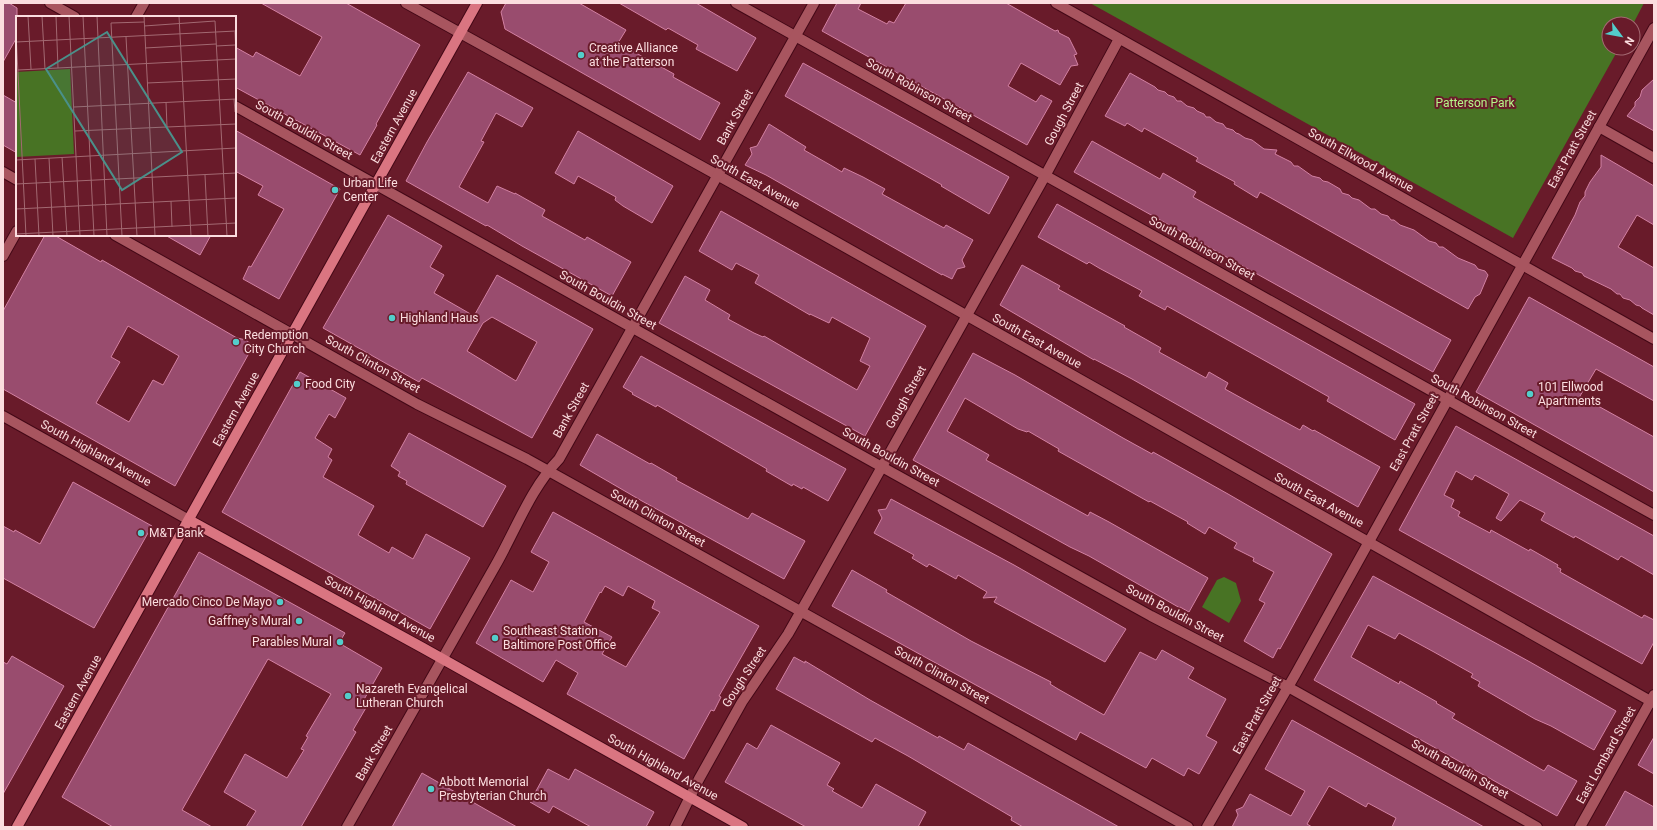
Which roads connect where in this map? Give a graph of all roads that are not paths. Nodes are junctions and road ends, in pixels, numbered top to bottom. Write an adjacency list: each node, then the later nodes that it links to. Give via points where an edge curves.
1 (50, 3): 8 (street)
2 (144, 3): 9 (street)
3 (406, 3): 11 (street, South East Avenue)
4 (477, 3): 11 (main road, Eastern Avenue)
5 (736, 3): 12 (street, South Robinson Street)
6 (814, 3): 12 (street, Bank Street)
7 (1056, 3): 13 (street, South Ellwood Avenue)
8 (73, 16)
9 (137, 16)
10 (1654, 28): 15 (street, East Pratt Street)
11 (460, 33): 18 (street, South East Avenue); 21 (main road, Eastern Avenue)
12 (796, 36): 18 (street, Bank Street); 19 (street, South Robinson Street)
13 (1119, 39): 19 (street, Gough Street); 25 (street, South Ellwood Avenue)
14 (236, 107): 21 (street, South Bouldin Street)
15 (1599, 127): 16 (street); 25 (street, East Pratt Street)
16 (1654, 158)
17 (3, 172): 20 (street)
18 (717, 175): 26 (street, South East Avenue); 27 (street, Bank Street)
19 (1045, 176): 26 (street, Gough Street); 30 (street, South Robinson Street)
20 (16, 179)
21 (376, 185): 27 (street, South Bouldin Street); 28 (main road, Eastern Avenue)
22 (16, 233): 24 (street)
23 (117, 236): 28 (street, South Clinton Street)
24 (3, 256)
25 (1522, 266): 29 (street, South Ellwood Avenue); 30 (street, East Pratt Street)
26 (966, 316): 32 (street, Gough Street); 36 (street, South East Avenue)
27 (632, 328): 32 (street, South Bouldin Street); 33 (street, Bank Street, via 559,459)
28 (293, 334): 33 (street, South Clinton Street, via 417,404); 35 (main road, Eastern Avenue)
29 (1654, 339)
30 (1447, 400): 34 (street, South Robinson Street); 36 (street, East Pratt Street)
31 (3, 416): 35 (street, South Highland Avenue)
32 (882, 467): 37 (street, Gough Street); 39 (street, South Bouldin Street, via 1151,616)
33 (547, 471): 37 (street, South Clinton Street); 38 (street, Bank Street)
34 (1654, 515)
35 (189, 520): 38 (main road, South Highland Avenue); 42 (main road, Eastern Avenue)
36 (1368, 542): 39 (street, East Pratt Street); 40 (street, South East Avenue)
37 (800, 612): 41 (street, Gough Street, via 742,702); 46 (street, South Clinton Street)
38 (442, 659): 41 (main road, South Highland Avenue); 43 (street, Bank Street)
39 (1288, 687): 47 (street, East Pratt Street); 48 (street, South Bouldin Street)
40 (1653, 700): 49 (street, East Lombard Street)
41 (690, 798): 44 (street, Gough Street); 45 (main road, South Highland Avenue)
42 (17, 827)
43 (347, 827)
44 (675, 827)
45 (743, 827)
46 (1188, 827)
47 (1207, 827)
48 (1537, 827)
49 (1580, 827)

